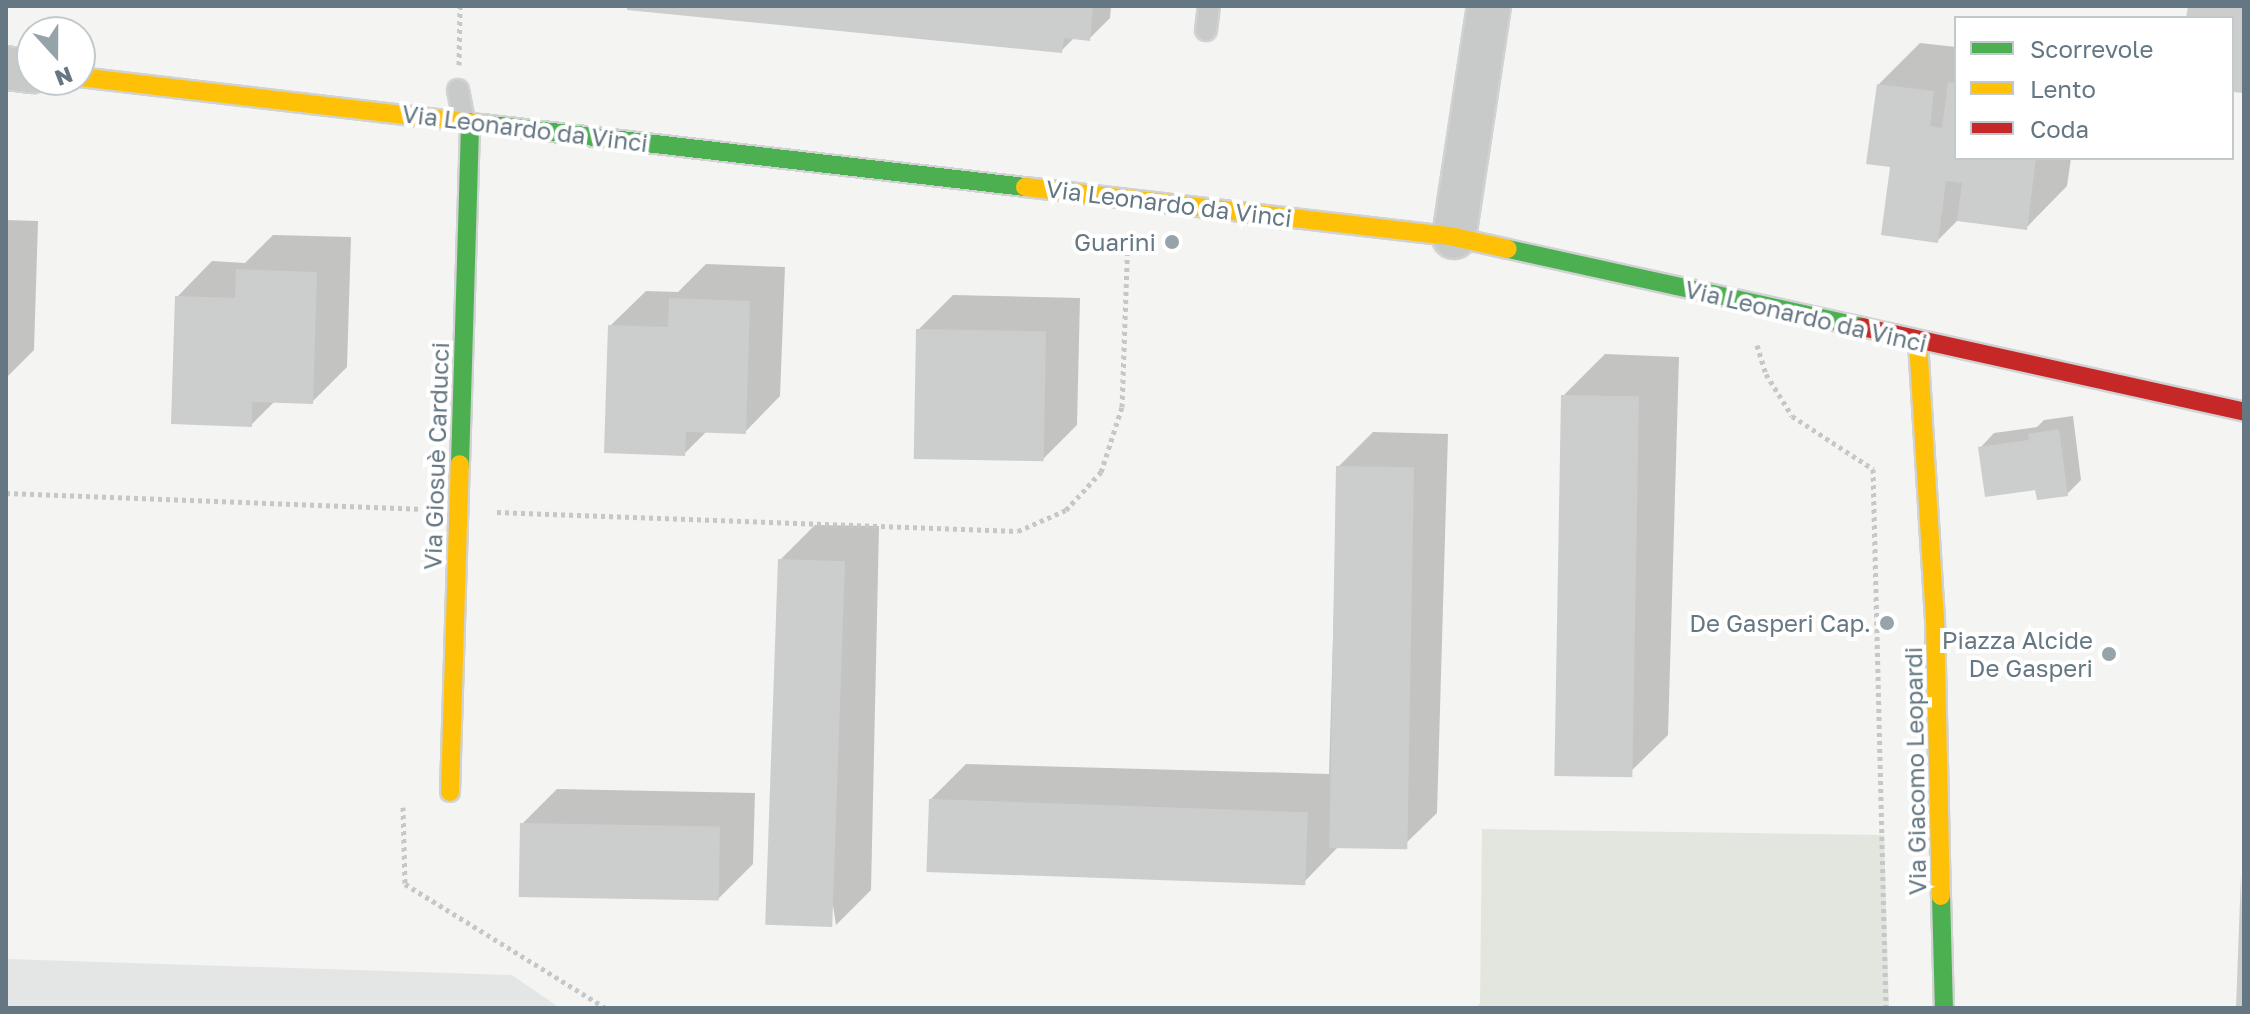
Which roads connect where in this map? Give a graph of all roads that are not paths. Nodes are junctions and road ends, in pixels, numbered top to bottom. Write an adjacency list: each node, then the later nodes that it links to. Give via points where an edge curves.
1 (1209, 6): 3 (lane)
2 (1489, 6): 7 (street)
3 (1206, 30)
4 (96, 79): 6 (street, Via Leonardo da Vinci)
5 (458, 90): 6 (lane)
6 (467, 121): 7 (street, Via Leonardo da Vinci); 10 (street, Via Giosuè Carducci)
7 (1454, 237): 8 (street, Via Leonardo da Vinci)
8 (1918, 342): 9 (street, Via Leonardo da Vinci); 11 (street, Via Giacomo Leopardi, via 1935,618)
9 (2244, 412)
10 (450, 792)
11 (1944, 1008)

